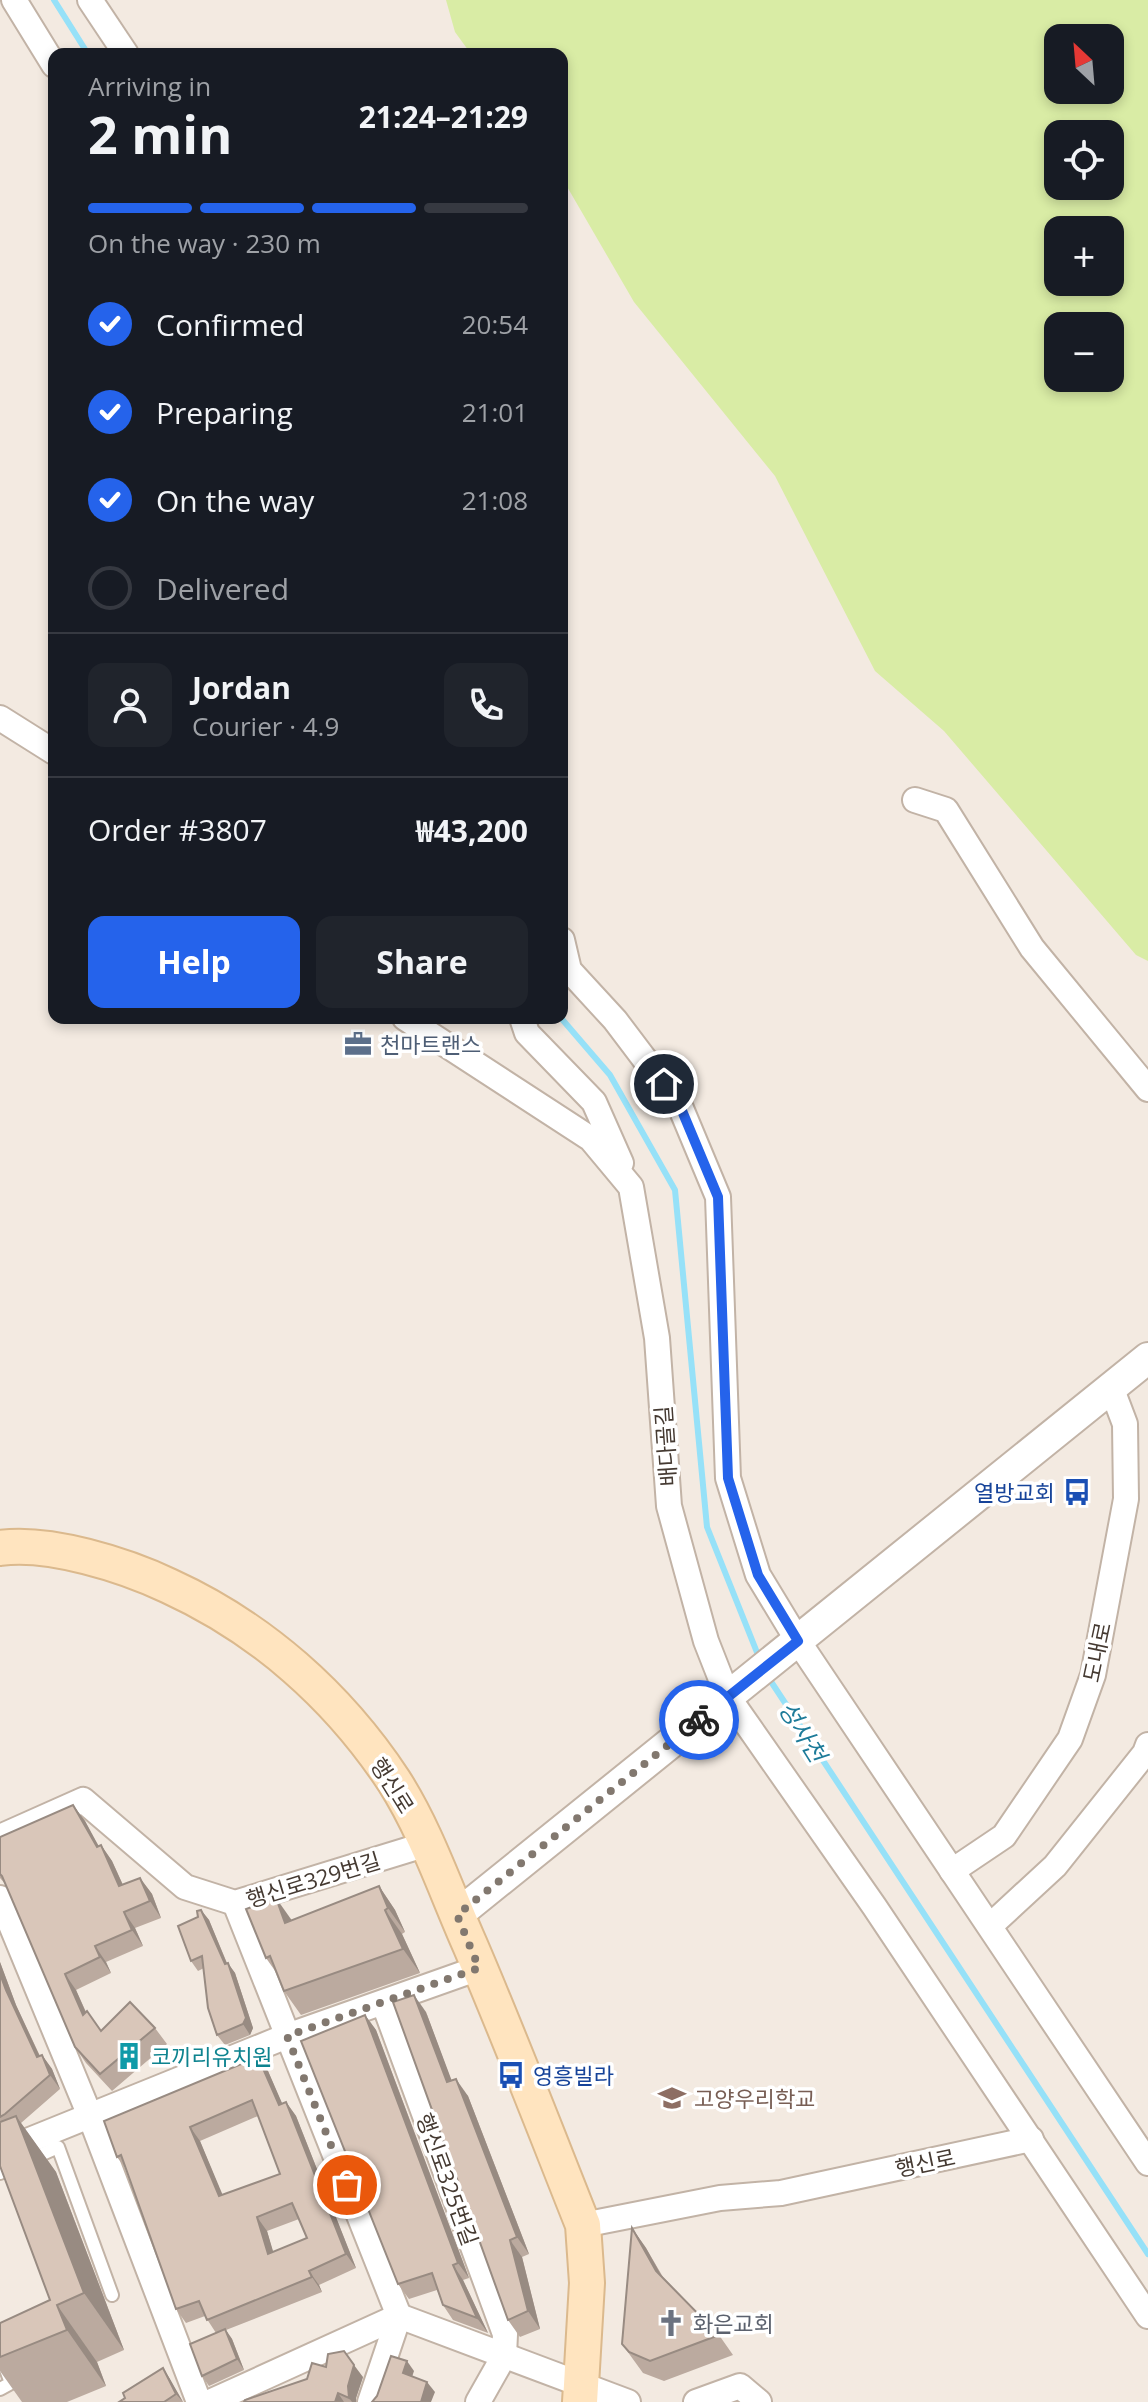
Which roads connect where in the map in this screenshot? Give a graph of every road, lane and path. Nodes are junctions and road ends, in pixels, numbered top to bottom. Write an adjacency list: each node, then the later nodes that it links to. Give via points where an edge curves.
1 (14, 0): 4 (street)
2 (90, 0): 3 (street)
3 (122, 48)
4 (48, 55)
5 (0, 718): 6 (street)
6 (48, 748)
7 (915, 800): 11 (street, via 946,810 1032,948)
8 (568, 966): 16 (street, via 680,1106 718,1197 728,1478 758,1575)
9 (414, 1024): 12 (street, via 591,1139)
10 (524, 1024): 12 (street, 배다골길, via 594,1102)
11 (1148, 1089)
12 (631, 1187): 17 (street, 배다골길, via 657,1338 669,1506 706,1641)
13 (1148, 1358): 14 (street)
14 (1111, 1387): 16 (street); 21 (street, 도내로, via 1125,1424 1126,1499 1093,1675 1070,1739 1004,1836)
15 (0, 1548): 20 (main road, 행신로, via 85,1556 131,1568 206,1603 264,1640 351,1723 394,1782)
16 (793, 1645): 17 (street); 21 (street)
17 (734, 1692): 24 (street); 31 (street, 배다골길)
18 (1148, 1745): 25 (street, via 1055,1866)
19 (0, 1837): 23 (street, 행신로329번길, via 83,1800 185,1887)
20 (427, 1844): 23 (street, 행신로329번길); 24 (main road, 행신로)
21 (952, 1871): 25 (street)
22 (0, 1898): 26 (street)
23 (235, 1903): 29 (street)
24 (457, 1915): 27 (main road, 행신로)
25 (990, 1926): 33 (street)
26 (7, 1934): 30 (street)
27 (479, 1968): 28 (street); 35 (main road, 행신로)
28 (384, 2004): 29 (street); 40 (street, 행신로325번길, via 505,2334)
29 (287, 2036): 30 (street); 37 (street)
30 (90, 2116): 32 (street); 43 (street)
31 (1031, 2139): 35 (street, 행신로, via 781,2193 720,2198); 38 (street, 배다골길)
32 (0, 2152)
33 (1148, 2163)
34 (0, 2173): 36 (lane, via 58,2147)
35 (583, 2225): 42 (main road, 행신로, via 587,2283)
36 (112, 2295)
37 (399, 2316): 40 (street); 44 (street); 45 (street)
38 (1148, 2316)
39 (0, 2353): 41 (lane, via 11,2383)
40 (504, 2356): 42 (street); 46 (street)
41 (0, 2389)
42 (582, 2394): 47 (street)
43 (199, 2402)
44 (210, 2402)
45 (370, 2402)
46 (478, 2402)
47 (628, 2402)
48 (696, 2402): 49 (street, via 740,2386)
49 (759, 2402)

